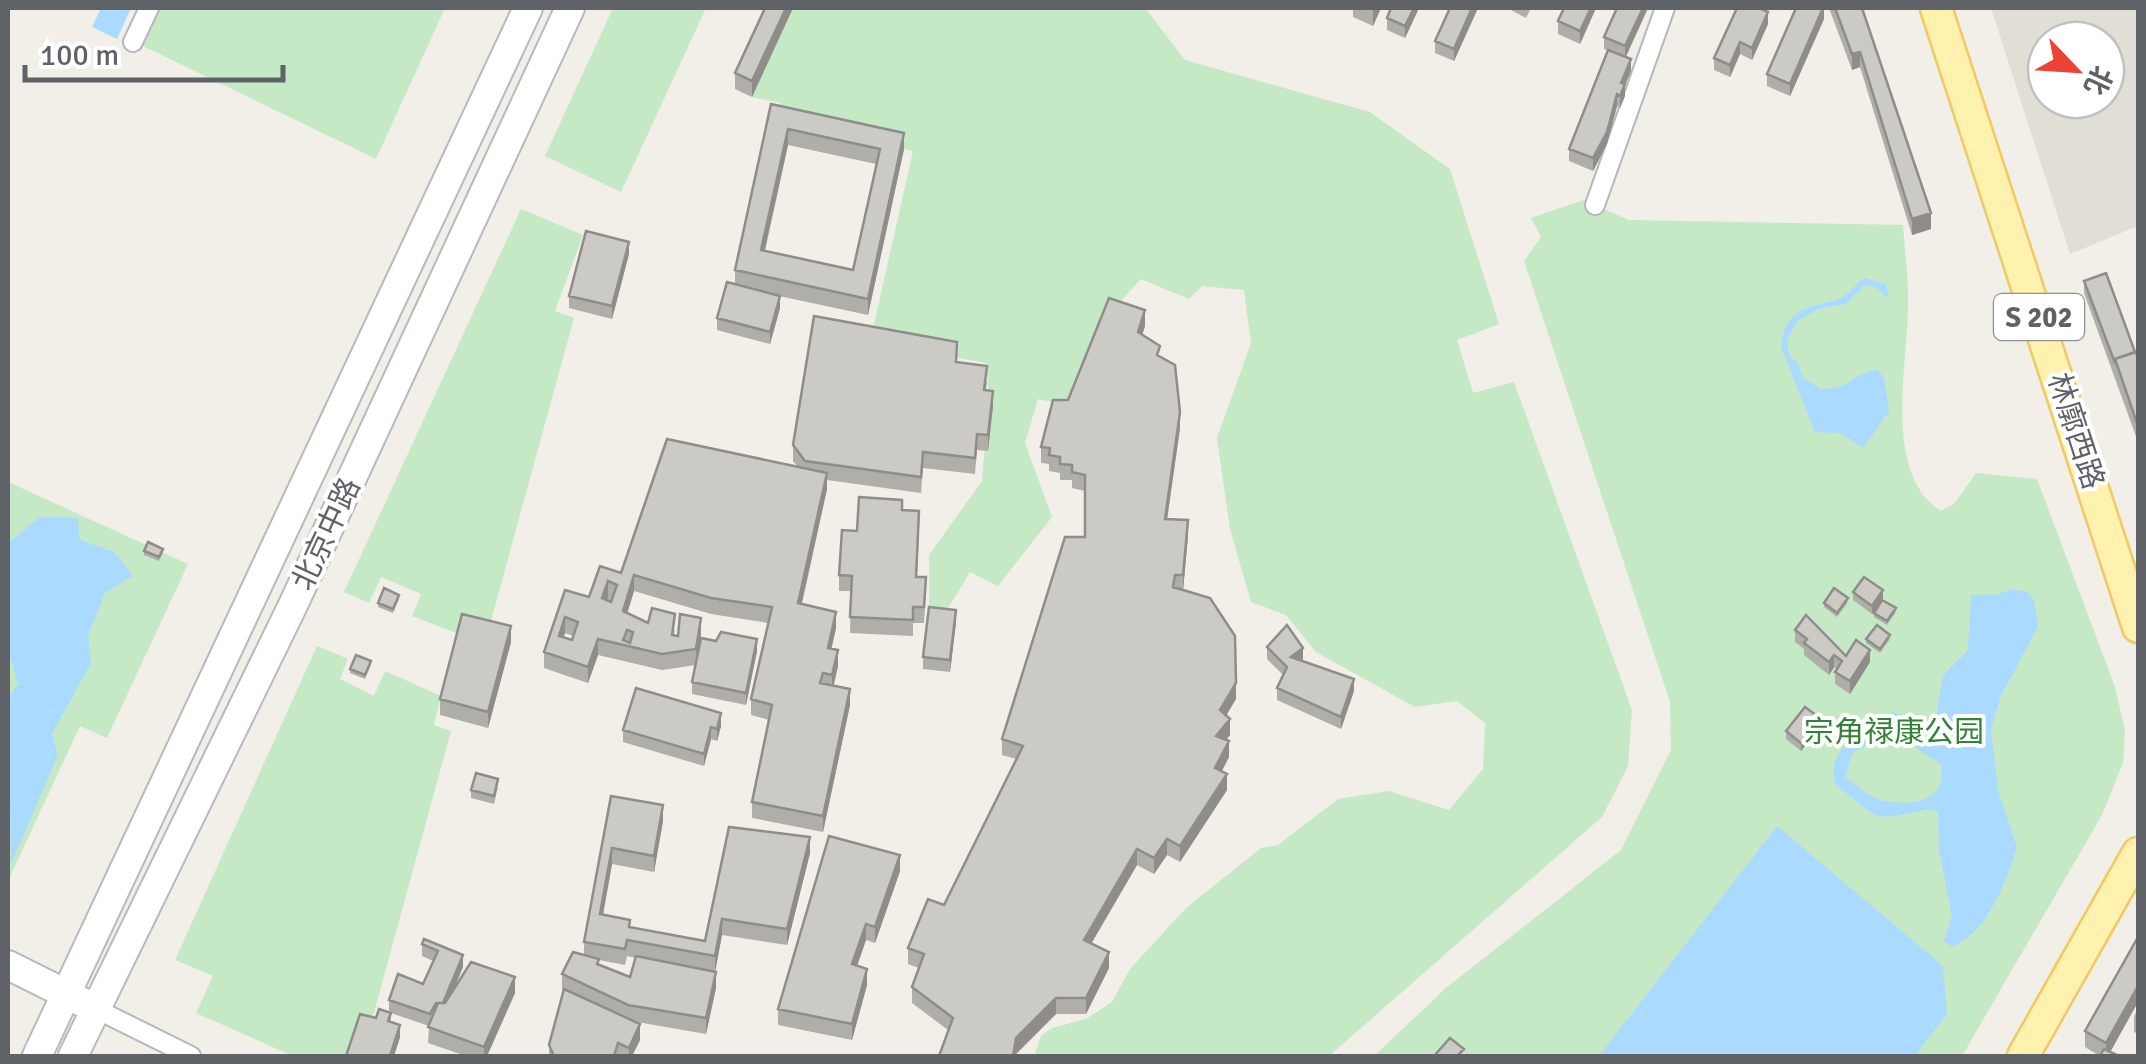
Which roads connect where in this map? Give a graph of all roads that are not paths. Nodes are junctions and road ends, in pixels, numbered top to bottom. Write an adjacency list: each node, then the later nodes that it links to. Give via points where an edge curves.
1 (149, 8): 6 (street)
2 (528, 8): 11 (main road, 北京中路)
3 (570, 8): 12 (main road, 北京中路, via 293,605)
4 (1666, 8): 7 (street)
5 (1936, 8): 8 (main road, 林廓西路 / S 202)
6 (133, 42)
7 (1596, 206)
8 (2138, 627)
9 (2138, 853): 16 (main road)
10 (8, 965): 11 (main road)
11 (66, 994): 12 (main road); 13 (main road, 北京中路)
12 (96, 1009): 14 (main road, 北京中路); 15 (street)
13 (37, 1056)
14 (73, 1056)
15 (191, 1056)
16 (2023, 1056)

